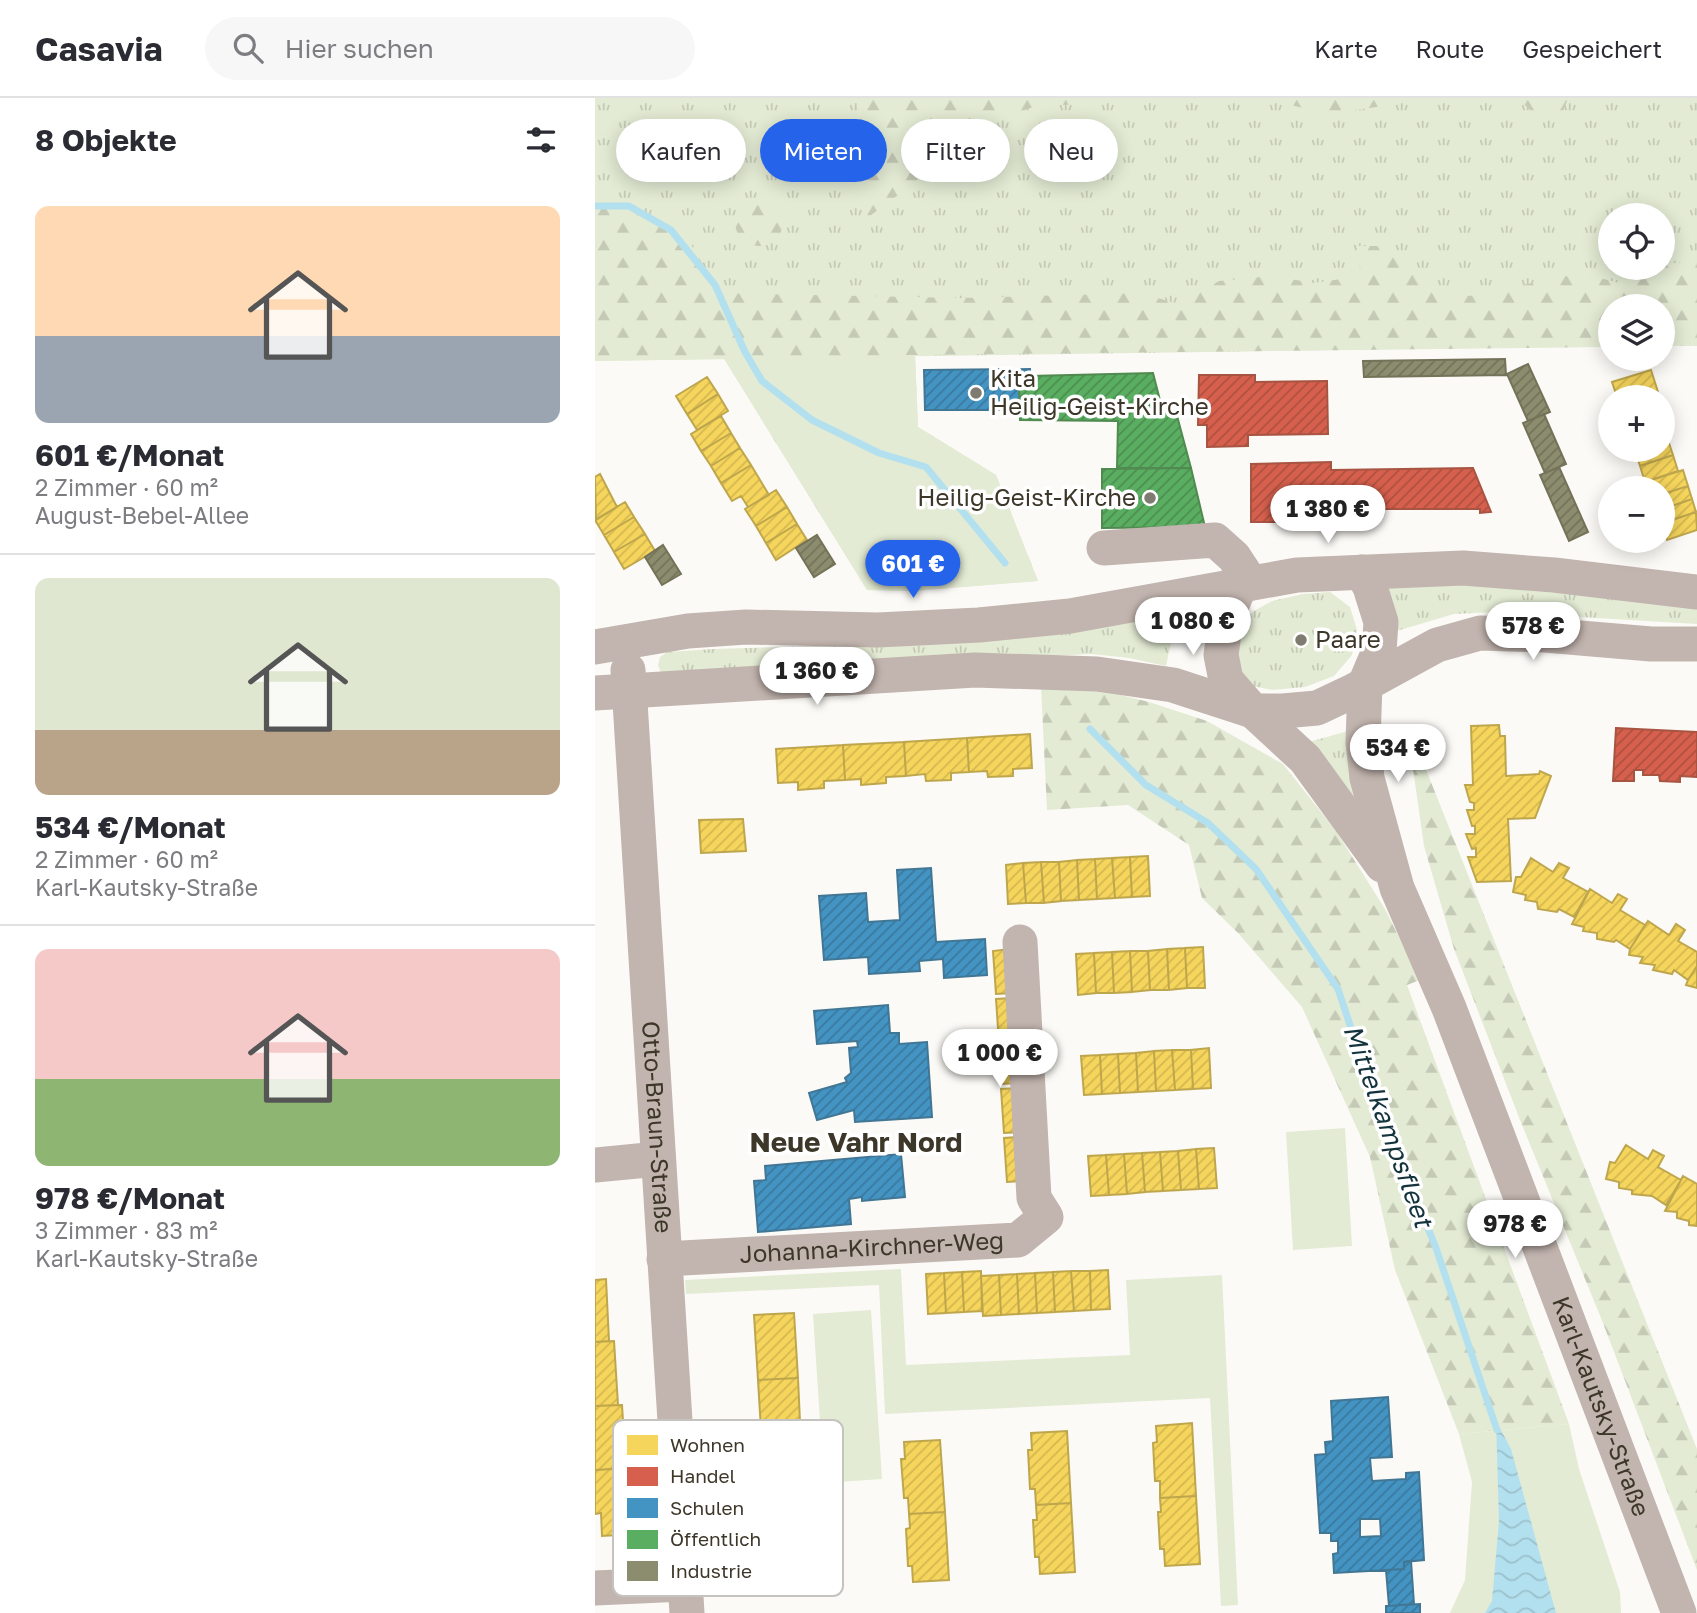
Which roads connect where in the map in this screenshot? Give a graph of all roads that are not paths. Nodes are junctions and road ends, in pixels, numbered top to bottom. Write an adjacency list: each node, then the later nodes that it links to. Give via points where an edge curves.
1 (1104, 548): 3 (street, via 1215,540 1234,557)
2 (1362, 572): 3 (street, via 1297,575); 4 (street, via 1463,568); 7 (street, Karl-Kautsky-Straße, via 1381,622 1379,651)
3 (1245, 584): 5 (street, via 1070,616 978,625 878,630 746,627); 9 (street, Karl-Kautsky-Straße, via 1226,618 1221,654 1226,680)
4 (1697, 592)
5 (611, 644): 8 (street, Otto-Braun-Straße)
6 (1697, 644): 7 (street, via 1480,633 1437,645)
7 (1365, 684): 9 (street, via 1317,708); 10 (street, Karl-Kautsky-Straße, via 1367,778)
8 (612, 692): 9 (street, via 975,670 1097,674 1173,685); 12 (street, Otto-Braun-Straße)
9 (1253, 711): 10 (street, Karl-Kautsky-Straße, via 1305,759)
10 (1397, 888): 20 (street, Karl-Kautsky-Straße, via 1449,1008)
11 (1020, 942): 14 (street, Johanna-Kirchner-Weg, via 1034,1198 1046,1217 1018,1240)
12 (658, 1159): 13 (street); 14 (street, Otto-Braun-Straße)
13 (595, 1165)
14 (664, 1259): 15 (street, Otto-Braun-Straße)
15 (674, 1420)
16 (595, 1588): 17 (street)
17 (613, 1590)
18 (661, 1596): 19 (street)
19 (686, 1599)
20 (1679, 1613)

